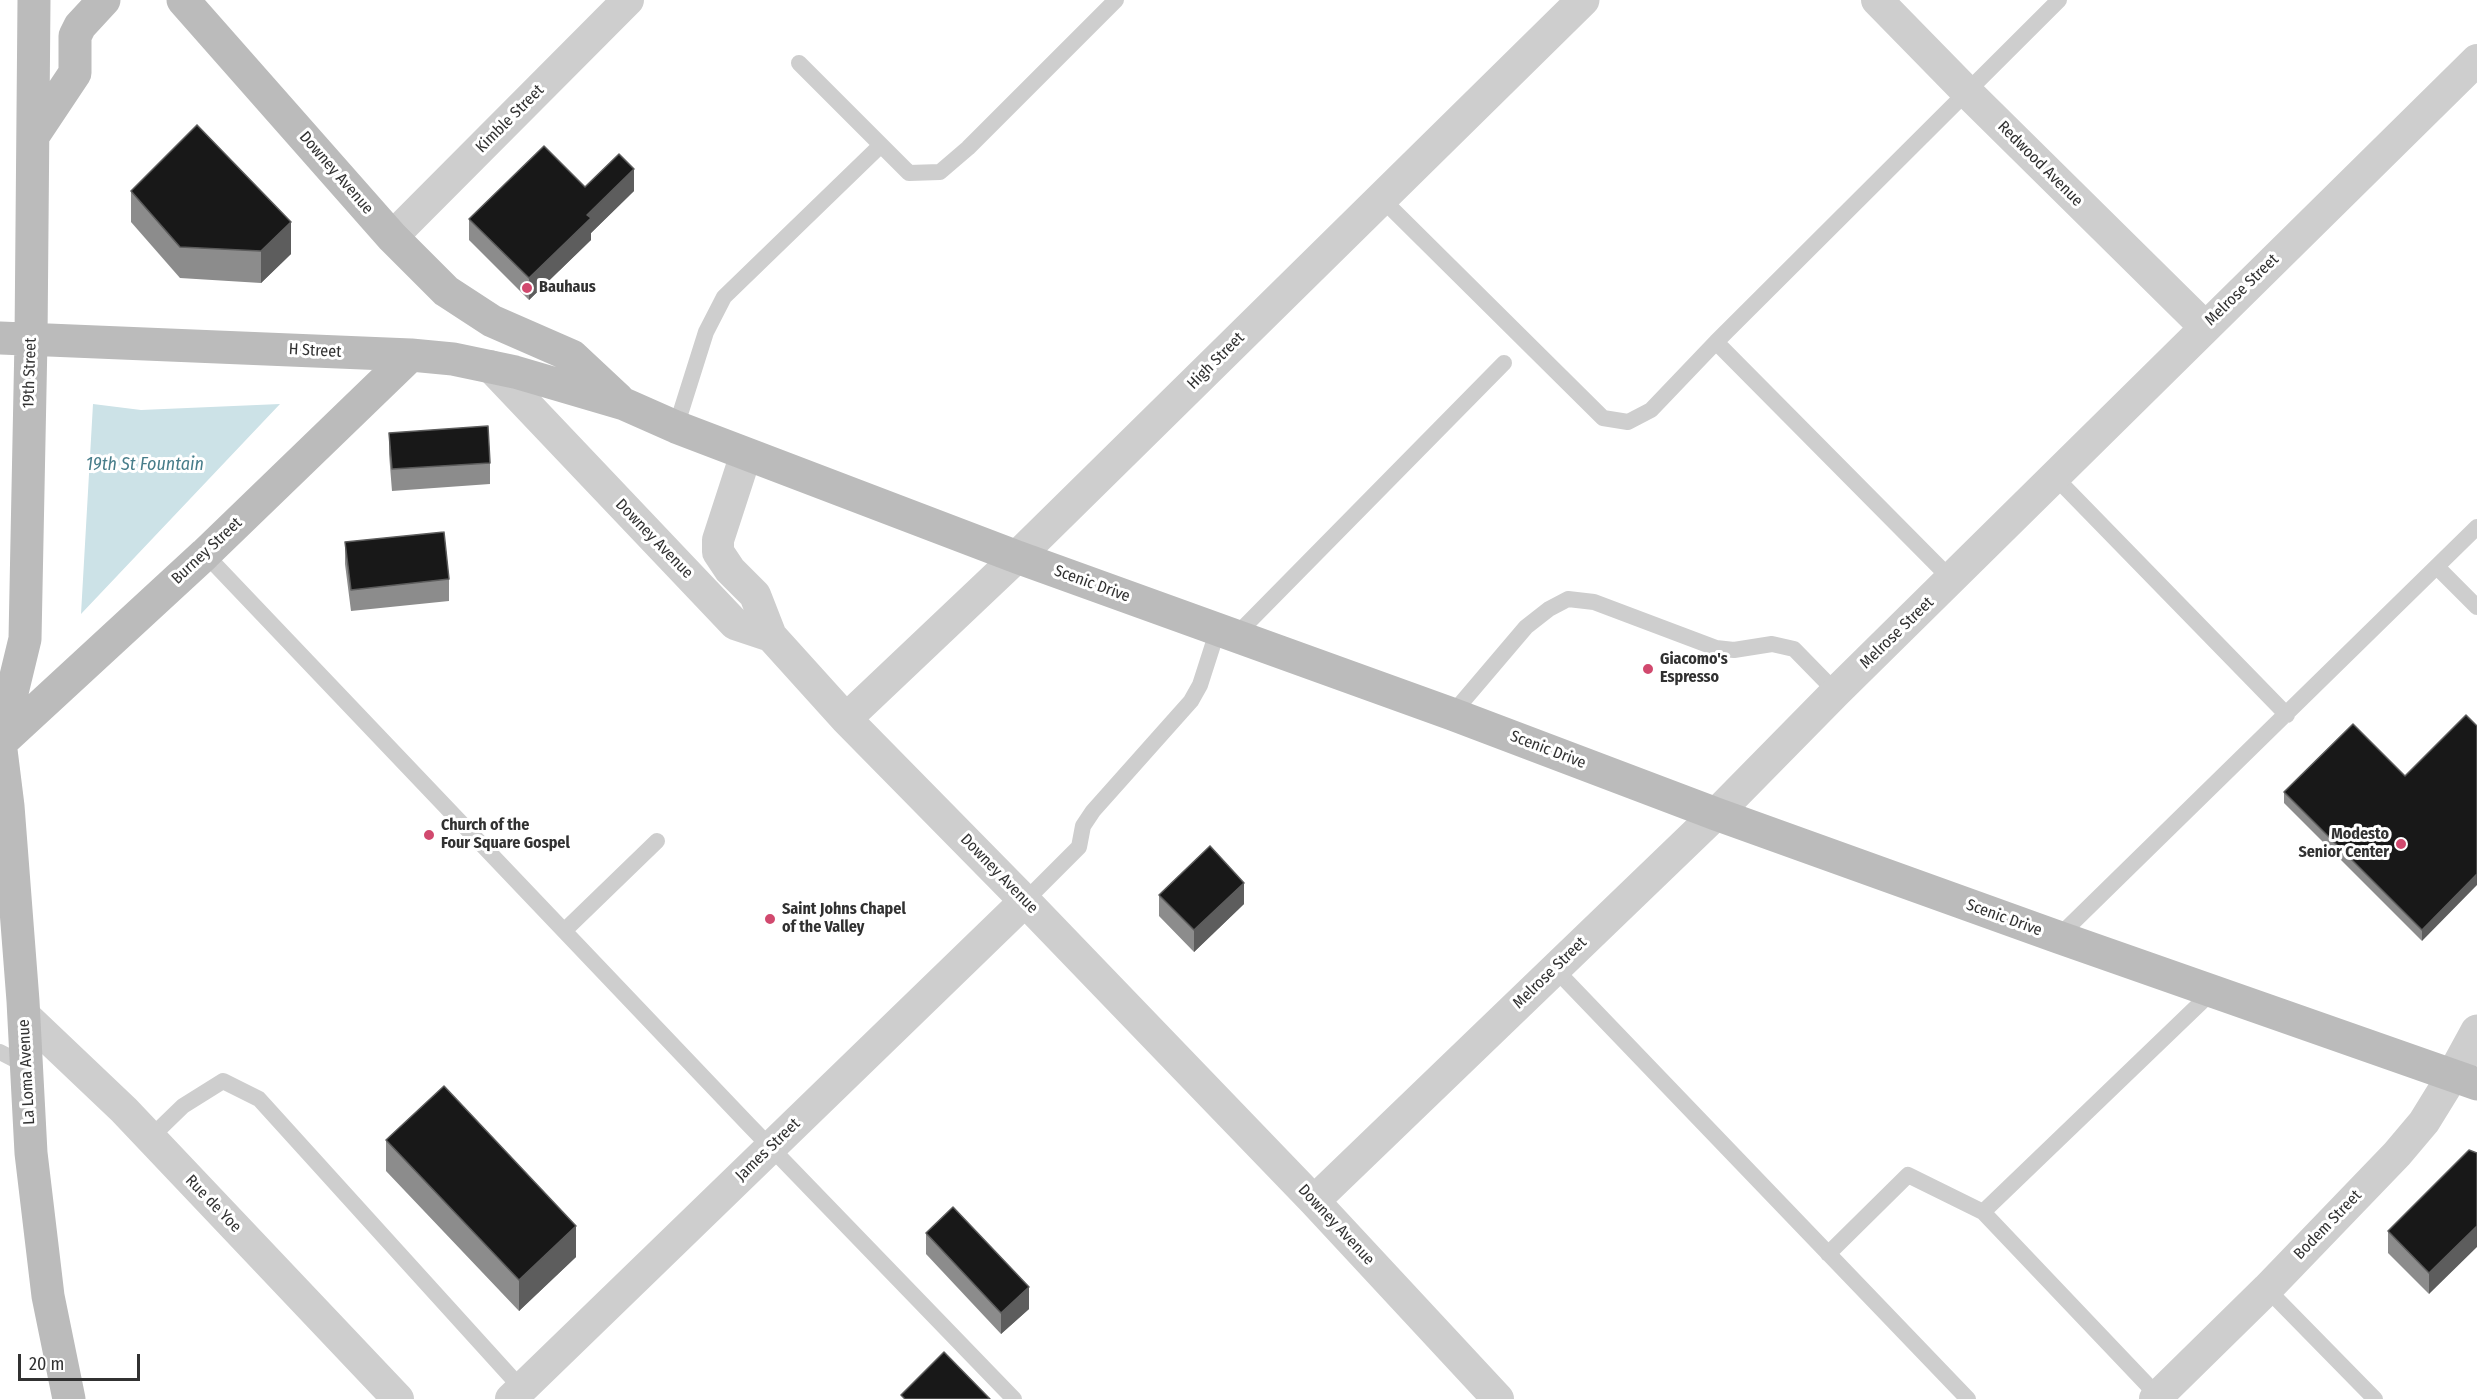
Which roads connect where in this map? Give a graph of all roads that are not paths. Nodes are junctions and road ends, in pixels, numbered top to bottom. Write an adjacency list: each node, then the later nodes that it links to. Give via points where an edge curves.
1 (34, 0): 12 (main road, 19th Street)
2 (104, 0): 12 (main road, via 80,26 75,36 75,73)
3 (183, 0): 15 (main road, Downey Avenue)
4 (628, 0): 15 (street, Kimble Street)
5 (1116, 0): 13 (lane, via 940,172 909,173)
6 (1583, 0): 14 (street, High Street)
7 (1878, 0): 11 (street, Redwood Avenue)
8 (2059, 0): 11 (lane)
9 (2477, 60): 16 (street, Melrose Street)
10 (799, 63): 13 (lane)
11 (1966, 91): 16 (street, Redwood Avenue); 18 (lane)
12 (33, 136): 17 (main road, 19th Street)
13 (881, 145): 23 (lane, via 724,297 706,332)
14 (1381, 198): 18 (lane, via 1603,418 1628,422 1651,410); 28 (street, High Street)
15 (392, 237): 22 (main road, Downey Avenue, via 446,291 492,321 572,356)
16 (2205, 327): 25 (street, Melrose Street)
17 (16, 339): 19 (main road, H Street); 38 (main road, 19th Street, via 25,639)
18 (1716, 342): 30 (lane)
19 (411, 356): 21 (main road, H Street, via 453,358); 27 (main road, Burney Street)
20 (1504, 363): 32 (lane)
21 (490, 366): 22 (main road, H Street); 33 (street, Downey Avenue, via 735,624)
22 (624, 404): 23 (main road, Scenic Drive)
23 (676, 427): 24 (main road, Scenic Drive)
24 (746, 454): 28 (main road, Scenic Drive); 33 (street, via 718,540 718,552 755,595)
25 (2054, 476): 30 (street, Melrose Street); 36 (lane)
26 (2477, 528): 29 (lane)
27 (205, 554): 38 (main road, Burney Street); 42 (lane)
28 (1017, 557): 32 (main road, Scenic Drive); 37 (street, High Street)
29 (2436, 567): 31 (lane); 36 (lane)
30 (1952, 580): 34 (street, Melrose Street)
31 (2477, 607)
32 (1227, 632): 35 (main road, Scenic Drive); 41 (lane, via 1191,701 1093,811 1083,826 1079,847)
33 (771, 636): 37 (street, Downey Avenue)
34 (1836, 692): 35 (lane, via 1794,649 1772,644 1734,650 1716,648 1594,602 1568,599 1526,627); 39 (street, Melrose Street)
35 (1452, 714): 39 (main road, Scenic Drive)
36 (2287, 715): 43 (lane)
37 (846, 719): 41 (street, Downey Avenue)
38 (0, 742): 47 (main road, La Loma Avenue)
39 (1716, 814): 43 (main road, Scenic Drive); 44 (street, Melrose Street)
40 (657, 841): 42 (lane)
41 (1026, 901): 52 (street, James Street); 53 (street, Downey Avenue)
42 (564, 931): 52 (lane)
43 (2058, 937): 46 (main road, Scenic Drive)
44 (1555, 969): 53 (street, Melrose Street); 55 (lane)
45 (0, 987): 47 (main road)
46 (2213, 991): 50 (main road, Scenic Drive); 54 (lane)
47 (24, 1015): 49 (main road, La Loma Avenue); 51 (street, Rue de Yoe)
48 (2477, 1032): 50 (street, Bodem Street)
49 (13, 1059): 59 (main road, La Loma Avenue, via 31,1153 48,1296)
50 (2465, 1079): 56 (street, Bodem Street)
51 (150, 1138): 57 (lane, via 183,1106 223,1081 259,1099); 60 (street, Rue de Yoe)
52 (770, 1148): 57 (street, James Street); 61 (lane)
53 (1314, 1201): 62 (street, Downey Avenue)
54 (1983, 1212): 55 (lane, via 1908,1175); 58 (lane)
55 (1828, 1254): 63 (lane)
56 (2266, 1289): 58 (street, Bodem Street); 64 (lane)
57 (516, 1394)
58 (2156, 1398)
59 (69, 1399)
60 (398, 1399)
61 (1014, 1399)
62 (1498, 1399)
63 (1968, 1399)
64 (2375, 1399)

